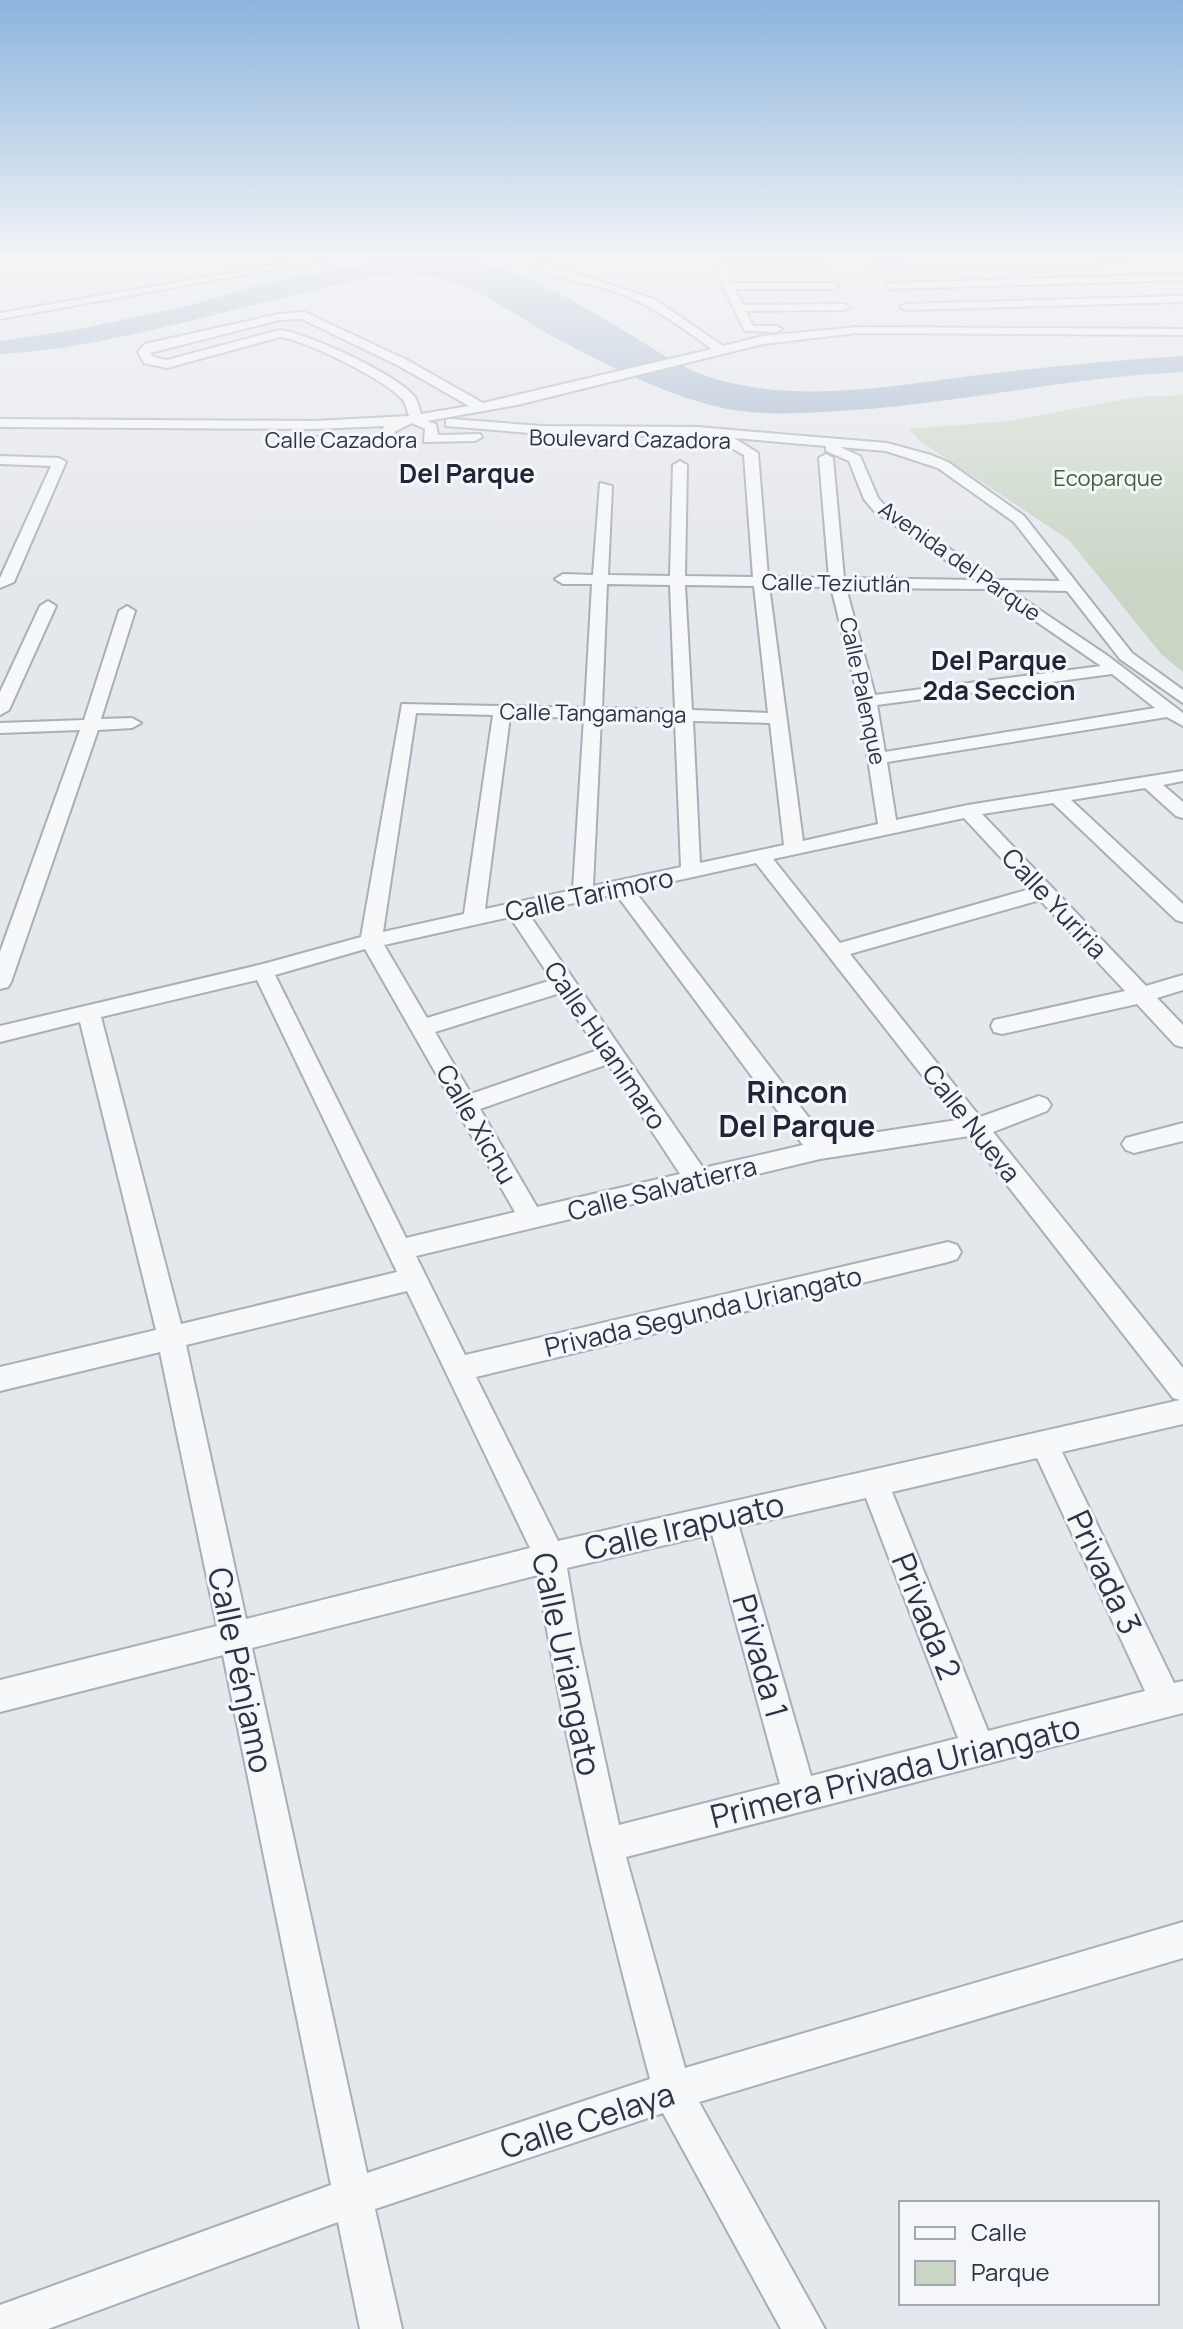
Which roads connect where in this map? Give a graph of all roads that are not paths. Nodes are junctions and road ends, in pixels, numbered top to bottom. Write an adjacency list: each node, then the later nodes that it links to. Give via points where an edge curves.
1 (360, 368): 5 (street)
2 (392, 368): 5 (street)
3 (411, 368): 7 (street)
4 (651, 368): 6 (street)
5 (374, 375): 9 (street, via 409,398)
6 (604, 379): 7 (street, Calle Cazadora); 8 (street, Calle Cazadora)
7 (482, 408): 9 (street, Calle Cazadora)
8 (529, 412): 11 (street, Calle Cazadora); 12 (street, via 524,422)
9 (412, 420): 10 (street, Calle Cazadora, via 314,425); 11 (street, Boulevard Cazadora); 16 (street, via 431,427); 18 (street, via 392,425 387,432)
10 (1, 424)
11 (485, 426): 12 (street, Boulevard Cazadora); 16 (street, Calle Cazadora)
12 (542, 430): 13 (street, Boulevard Cazadora)
13 (720, 436): 16 (street, Boulevard Cazadora); 19 (street, Boulevard Cazadora); 29 (street, via 751,453)
14 (0, 438): 15 (street)
15 (16, 438)
16 (429, 439): 18 (street, Calle Cazadora)
17 (285, 441): 18 (street, Calle Cazadora)
18 (409, 441)
19 (830, 449): 23 (street, Avenida del Parque, via 855,459 879,508); 30 (street, Calle Palenque); 31 (street, Avenida del Parque, via 887,447 943,465 1019,519)
20 (0, 460): 32 (street, via 59,462)
21 (680, 465): 28 (street)
22 (605, 486): 25 (street)
23 (939, 550): 26 (street, via 939,562); 27 (street, Avenida del Parque)
24 (565, 574): 25 (street, Calle Teziutlán)
25 (600, 574): 28 (street, Calle Teziutlán); 41 (street)
26 (918, 575): 27 (street, Calle Teziutlán); 30 (street, Calle Teziutlán)
27 (977, 575): 31 (street, Calle Teziutlán); 33 (street, Avenida del Parque)
28 (677, 576): 29 (street, Calle Teziutlán); 42 (street)
29 (760, 577): 30 (street, Calle Teziutlán); 43 (street)
30 (837, 578): 33 (street, Calle Teziutlán); 37 (street, Calle Palenque)
31 (1069, 581): 33 (street, Calle Teziutlán); 39 (street, Avenida del Parque, via 1126,656)
32 (3, 582)
33 (991, 585): 36 (street, Avenida del Parque)
34 (48, 606): 38 (street)
35 (127, 611): 45 (street)
36 (1115, 669): 37 (street); 39 (street, Avenida del Parque)
37 (868, 701): 47 (street, Calle Palenque)
38 (0, 710)
39 (1179, 710): 47 (street)
40 (502, 711): 41 (street, Calle Tangamanga); 62 (street); 63 (street, Calle Tangamanga, via 408,708)
41 (592, 713): 42 (street, Calle Tangamanga); 59 (street)
42 (685, 715): 43 (street, Calle Tangamanga); 56 (street)
43 (778, 718): 54 (street)
44 (132, 723): 45 (street)
45 (90, 724): 46 (street); 65 (street)
46 (0, 728)
47 (878, 758): 53 (street, Calle Palenque)
48 (1183, 776): 49 (street, Calle Tarimoro)
49 (1148, 781): 50 (street, Calle Tarimoro); 52 (street)
50 (1056, 796): 51 (street, Calle Tarimoro); 61 (street)
51 (968, 811): 53 (street, Calle Tarimoro); 58 (street, Calle Yuriria)
52 (1183, 812)
53 (888, 828): 54 (street, Calle Tarimoro)
54 (794, 849): 55 (street, Calle Tarimoro)
55 (761, 857): 56 (street, Calle Tarimoro); 64 (street, Calle Nueva)
56 (691, 872): 57 (street, Calle Tarimoro)
57 (622, 888): 59 (street, Calle Tarimoro); 81 (street)
58 (1044, 892): 64 (street); 69 (street, Calle Yuriria)
59 (583, 896): 60 (street, Calle Tarimoro)
60 (516, 911): 62 (street, Calle Tarimoro); 68 (street, Calle Huanimaro)
61 (1183, 915)
62 (473, 920): 63 (street, Calle Tarimoro)
63 (371, 941): 66 (street, Calle Tarimoro); 72 (street, Calle Xichu)
64 (836, 951): 78 (street, Calle Nueva)
65 (2, 971)
66 (263, 971): 70 (street, Calle Tarimoro); 84 (street, Calle Uriangato)
67 (1183, 982): 69 (street)
68 (565, 984): 72 (street); 75 (street, Calle Huanimaro)
69 (1142, 995): 71 (street); 74 (street, Calle Yuriria)
70 (89, 1014): 73 (street, Calle Tarimoro); 87 (street, Calle Pénjamo)
71 (1002, 1026)
72 (421, 1028): 76 (street, Calle Xichu)
73 (0, 1034)
74 (1183, 1039)
75 (612, 1054): 76 (street); 82 (street, Calle Huanimaro)
76 (466, 1105): 83 (street, Calle Xichu)
77 (1039, 1105): 78 (street, Calle Salvatierra)
78 (975, 1127): 81 (street, Calle Salvatierra); 90 (street, Calle Nueva)
79 (1183, 1132): 80 (street)
80 (1134, 1144)
81 (820, 1150): 82 (street, Calle Salvatierra)
82 (697, 1179): 83 (street, Calle Salvatierra)
83 (532, 1220): 84 (street, Calle Salvatierra)
84 (398, 1250): 86 (street, Calle Uriangato)
85 (948, 1252): 88 (street, Privada Segunda Uriangato)
86 (412, 1279): 87 (street); 88 (street, Calle Uriangato)
87 (171, 1338): 89 (street); 96 (street, Calle Pénjamo)
88 (458, 1369): 95 (street, Calle Uriangato)
89 (0, 1379)
90 (1183, 1389)
91 (1183, 1412): 92 (street, Calle Irapuato)
92 (1044, 1444): 93 (street, Calle Irapuato); 98 (street, Privada 3)
93 (874, 1482): 94 (street, Calle Irapuato); 99 (street, Privada 2)
94 (722, 1518): 95 (street, Calle Irapuato); 100 (street, Privada 1)
95 (550, 1557): 96 (street, Calle Irapuato); 101 (street, Calle Uriangato)
96 (234, 1636): 97 (street, Calle Irapuato); 104 (street, Calle Pénjamo)
97 (0, 1696)
98 (1175, 1699): 99 (street, Primera Privada Uriangato)
99 (979, 1749): 100 (street, Primera Privada Uriangato)
100 (800, 1795): 101 (street, Primera Privada Uriangato)
101 (606, 1845): 103 (street, Calle Uriangato)
102 (1183, 1940): 103 (street, Calle Celaya)
103 (672, 2091): 104 (street, Calle Celaya); 108 (street, Calle Uriangato)
104 (353, 2197): 106 (street, Calle Celaya); 107 (street, Calle Pénjamo)
105 (0, 2314): 106 (street)
106 (1, 2327)
107 (381, 2329)
108 (804, 2329)

